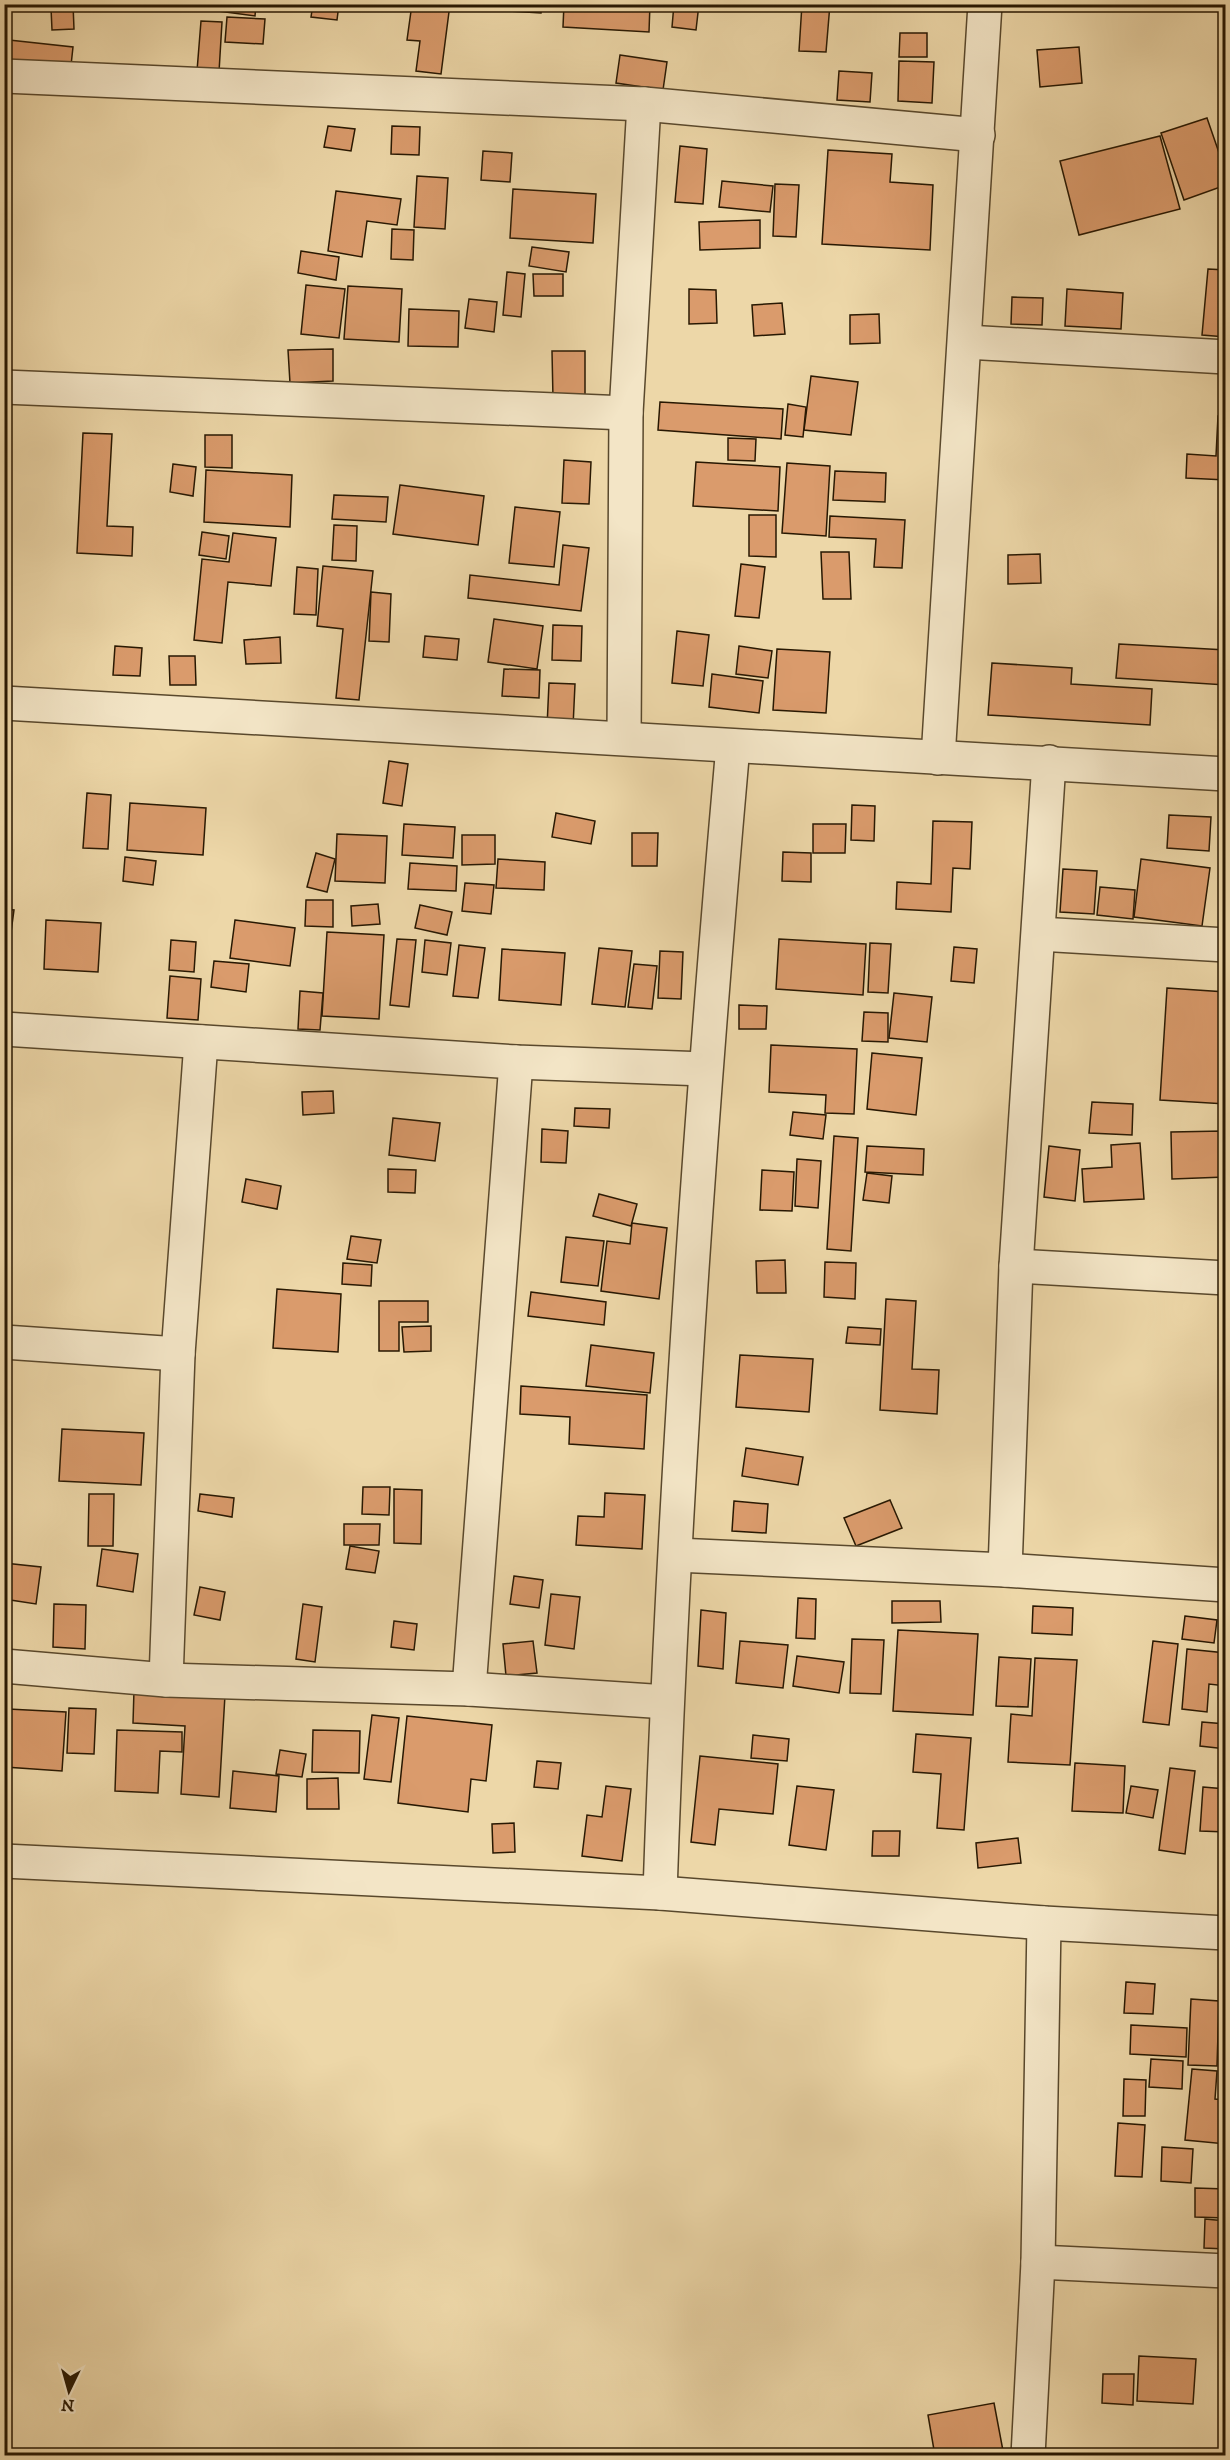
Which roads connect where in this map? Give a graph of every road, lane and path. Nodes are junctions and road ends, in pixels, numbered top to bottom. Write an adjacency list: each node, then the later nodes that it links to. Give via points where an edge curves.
1 (985, 4): 4 (street)
2 (4, 76): 3 (street)
3 (644, 104): 4 (street); 8 (street)
4 (978, 135): 5 (street)
5 (966, 342): 6 (street); 12 (street)
6 (1226, 357)
7 (4, 387): 8 (street)
8 (626, 413): 10 (street)
9 (4, 703): 10 (street)
10 (624, 738): 11 (street)
11 (734, 746): 12 (street); 20 (street)
12 (938, 758): 13 (street)
13 (1049, 762): 14 (street); 15 (street)
14 (1226, 774)
15 (1040, 934): 16 (street); 21 (street)
16 (1226, 945)
17 (4, 1029): 18 (street)
18 (201, 1042): 19 (street); 24 (street)
19 (516, 1062): 20 (street); 30 (street)
20 (705, 1069): 25 (street)
21 (1016, 1266): 22 (street); 26 (street)
22 (1226, 1278)
23 (4, 1342): 24 (street)
24 (178, 1354): 29 (street)
25 (676, 1555): 26 (street); 31 (street)
26 (1005, 1570): 27 (street)
27 (1226, 1585)
28 (4, 1666): 29 (street)
29 (166, 1680): 30 (street)
30 (469, 1689): 31 (street)
31 (667, 1702): 33 (street)
32 (4, 1861): 33 (street)
33 (660, 1893): 34 (street)
34 (1044, 1923): 35 (street); 36 (street)
35 (1226, 1933)
36 (1038, 2262): 37 (street); 38 (street)
37 (1226, 2271)
38 (1028, 2456)

